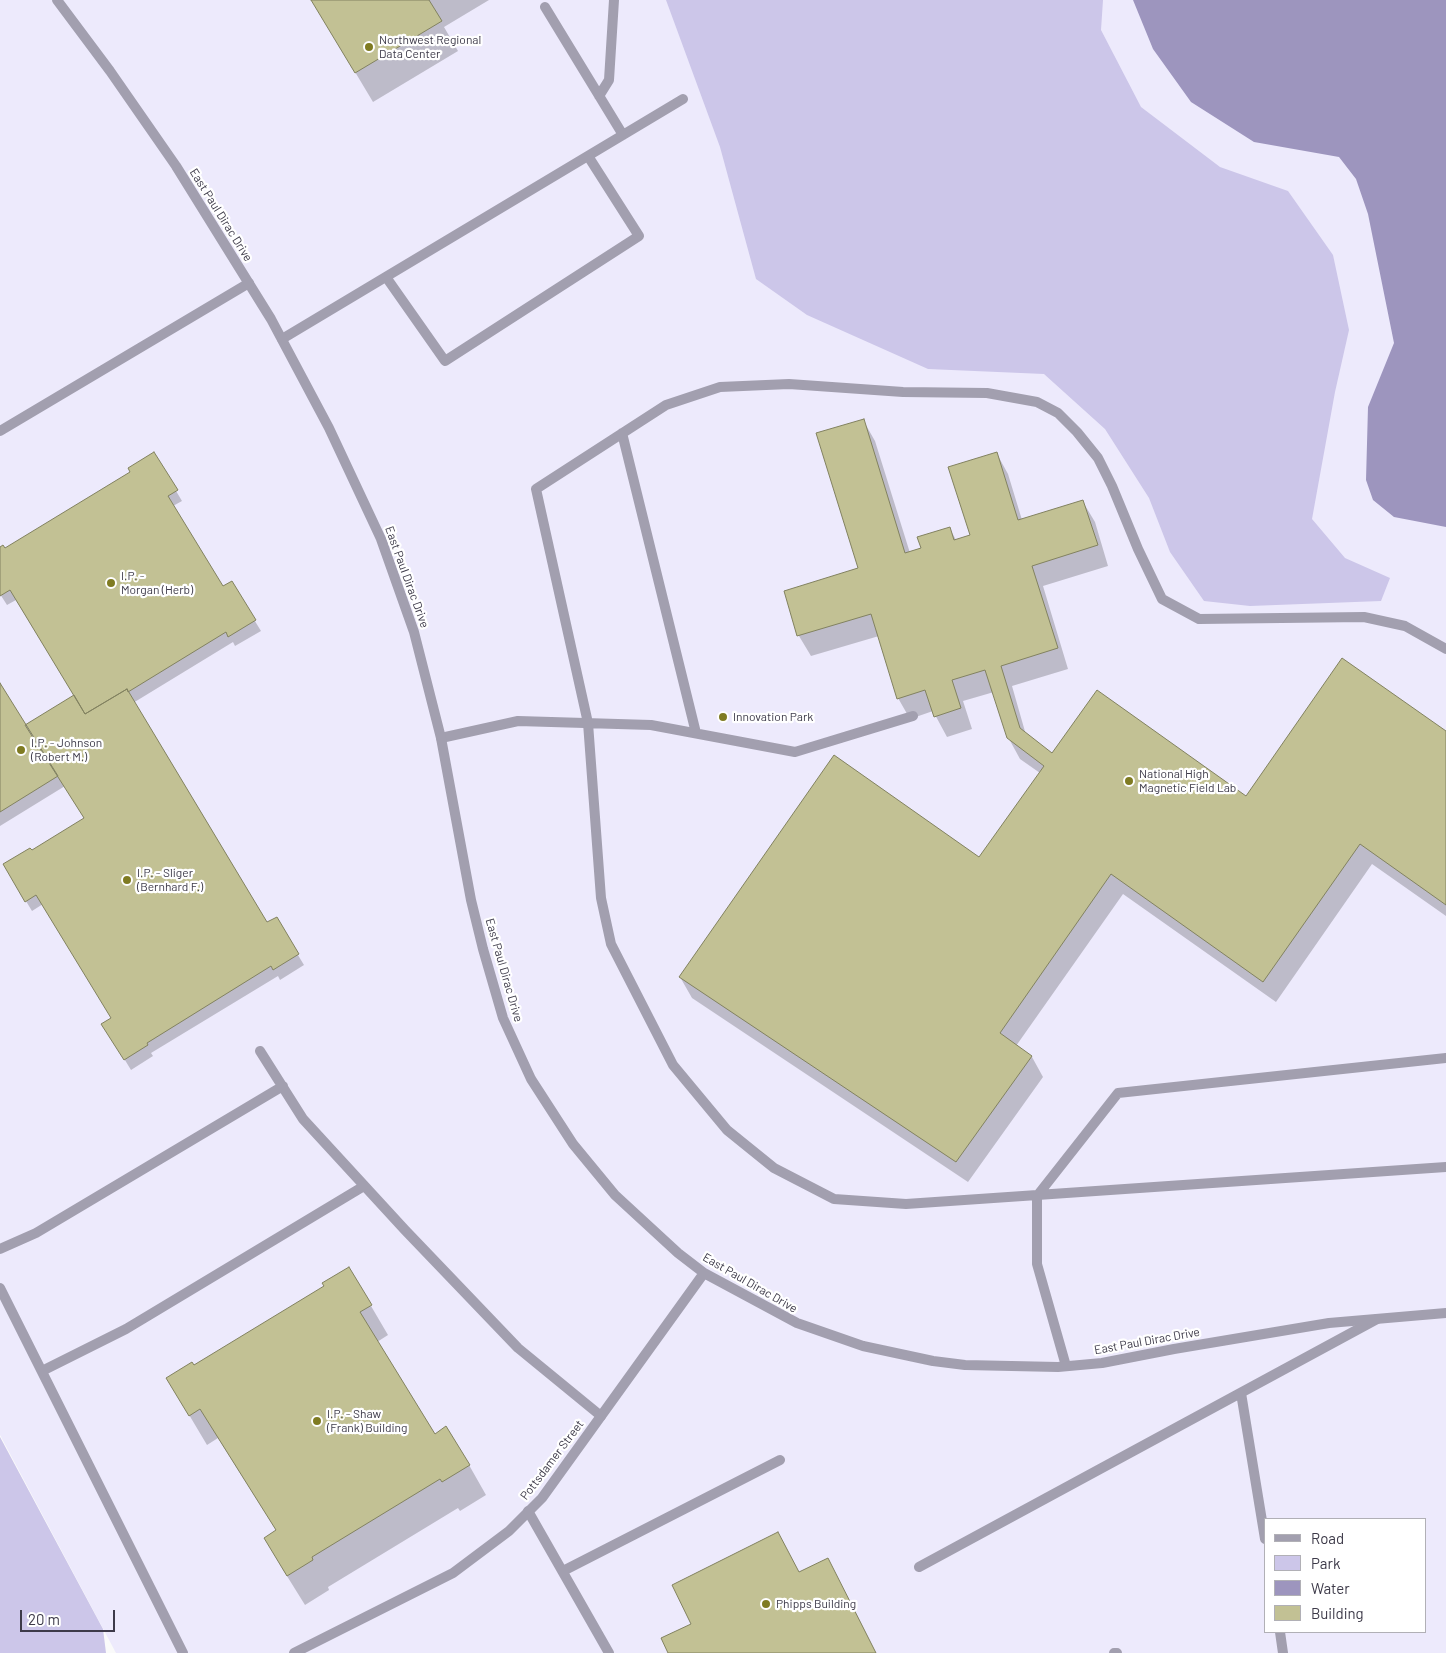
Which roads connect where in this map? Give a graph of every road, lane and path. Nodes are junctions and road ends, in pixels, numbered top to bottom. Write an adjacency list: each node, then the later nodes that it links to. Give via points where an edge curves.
1 (57, 0): 9 (street, East Paul Dirac Drive, via 176,166)
2 (614, 0): 4 (street, via 609,80)
3 (545, 6): 4 (street)
4 (599, 96): 6 (street)
5 (683, 99): 6 (street)
6 (623, 135): 7 (street)
7 (588, 156): 8 (street); 8 (street, via 639,236 445,361)
8 (386, 277): 10 (street)
9 (249, 284): 10 (street, East Paul Dirac Drive); 11 (street)
10 (282, 339): 17 (street, East Paul Dirac Drive, via 329,428 381,539 414,632)
11 (0, 432)
12 (622, 433): 13 (street, via 666,405 720,387 790,384 903,392 987,393 1037,402 1058,413 1098,458 1162,599 1199,619 1364,617 1405,626); 15 (street, via 536,489); 16 (street)
13 (1446, 649)
14 (913, 716): 16 (street, via 796,752)
15 (588, 723): 16 (street, via 651,724); 17 (street, via 518,721); 23 (street, via 601,898 611,944 673,1065 727,1130 774,1168 834,1199 906,1204)
16 (696, 733)
17 (441, 738): 25 (street, East Paul Dirac Drive, via 483,949 503,1018 531,1080 573,1144 615,1195 678,1254)
18 (260, 1051): 20 (street)
19 (1446, 1058): 23 (street, via 1118,1094)
20 (283, 1086): 22 (street, via 303,1119); 24 (street, via 36,1234)
21 (1446, 1167): 23 (street)
22 (364, 1186): 30 (street, via 126,1329); 32 (street, via 518,1348)
23 (1037, 1196): 29 (street, via 1037,1264)
24 (0, 1249)
25 (704, 1273): 29 (street, East Paul Dirac Drive, via 797,1323 863,1346 965,1366); 32 (street, Pottsdamer Street)
26 (0, 1288): 30 (street)
27 (1446, 1313): 28 (street, East Paul Dirac Drive)
28 (1378, 1319): 29 (street, East Paul Dirac Drive, via 1328,1323 1102,1363); 31 (street)
29 (1066, 1366)
30 (42, 1371): 39 (street)
31 (1241, 1393): 35 (street); 36 (street)
32 (601, 1416): 34 (street, Pottsdamer Street, via 542,1498)
33 (780, 1460): 37 (street)
34 (528, 1511): 37 (street); 40 (street, Pottsdamer Street, via 509,1531 453,1573)
35 (1264, 1533)
36 (919, 1567)
37 (563, 1571): 41 (street)
38 (1280, 1633): 42 (street)
39 (183, 1653)
40 (294, 1653)
41 (609, 1653)
42 (1283, 1653)

